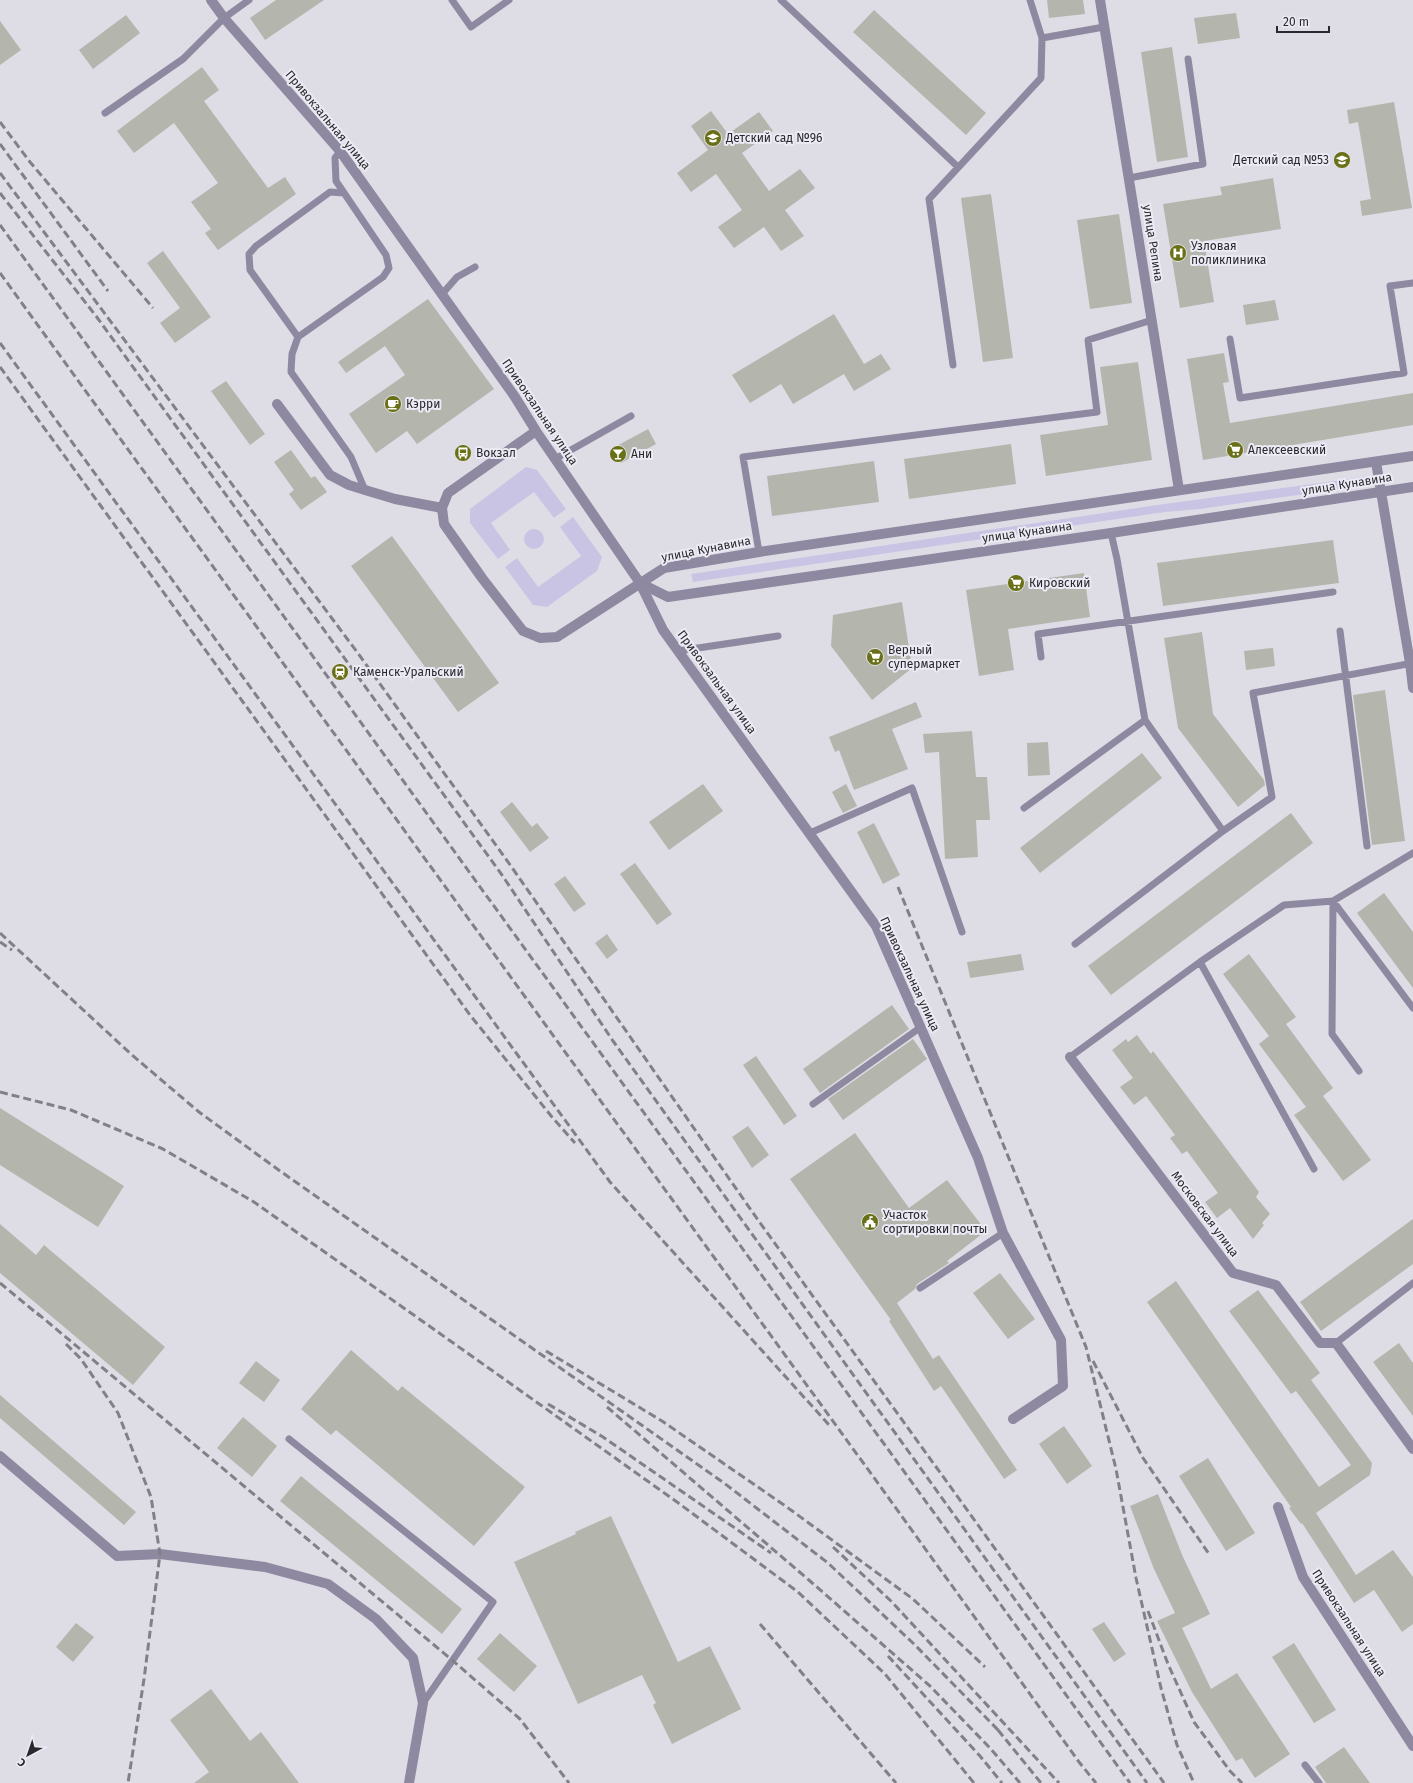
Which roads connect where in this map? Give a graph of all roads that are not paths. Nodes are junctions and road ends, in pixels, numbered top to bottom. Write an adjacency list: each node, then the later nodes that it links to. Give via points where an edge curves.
1 (211, 0): 8 (street, Привокзальная улица)
2 (249, 0): 8 (lane)
3 (452, 0): 4 (lane, via 471,26)
4 (509, 0)
5 (781, 0): 14 (lane)
6 (1030, 0): 10 (lane)
7 (1100, 0): 9 (street, улица Репина)
8 (224, 18): 12 (lane, via 183,59); 13 (street, Привокзальная улица)
9 (1104, 27): 10 (lane); 15 (street, улица Репина)
10 (1042, 38): 14 (lane, via 1041,78)
11 (1188, 59): 15 (lane, via 1203,164)
12 (105, 113)
13 (340, 152): 16 (lane, via 335,158 336,181); 19 (street, Привокзальная улица)
14 (958, 167): 23 (lane, via 929,199)
15 (1129, 178): 20 (street, улица Репина)
16 (344, 193): 21 (lane, via 386,255 389,268 383,277); 21 (lane, via 330,192 256,246 249,254 250,270)
17 (475, 267): 19 (lane, via 458,277)
18 (1413, 283): 22 (lane, via 1390,286 1404,373 1240,398)
19 (443, 293): 26 (street, Привокзальная улица, via 515,396)
20 (1152, 320): 32 (street, улица Репина); 36 (lane, via 1088,340 1097,412 743,457)
21 (298, 337): 31 (lane, via 292,354 291,372 351,457)
22 (1230, 339)
23 (953, 365)
24 (277, 404): 31 (street, via 330,475)
25 (631, 416): 28 (lane)
26 (536, 431): 28 (street, Привокзальная улица); 34 (street, via 448,493)
27 (1413, 456): 29 (street, улица Кунавина)
28 (555, 459): 37 (street, Привокзальная улица)
29 (1376, 462): 32 (street, улица Кунавина); 33 (street)
30 (1413, 487): 33 (street, улица Кунавина)
31 (365, 490): 34 (street)
32 (1179, 490): 36 (street, улица Кунавина)
33 (1382, 492): 35 (street, улица Кунавина); 44 (street)
34 (442, 508): 37 (street, via 444,524 482,578 523,631 540,638 557,637)
35 (1111, 533): 37 (street, улица Кунавина, via 668,597); 39 (lane)
36 (759, 552): 37 (street, улица Кунавина, via 664,568)
37 (640, 583): 42 (street, Привокзальная улица, via 663,630)
38 (1333, 592): 39 (lane)
39 (1128, 621): 43 (lane, via 1038,634); 47 (lane)
40 (1340, 631): 45 (lane)
41 (778, 636): 42 (lane)
42 (678, 651): 50 (street, Привокзальная улица)
43 (1041, 657)
44 (1412, 663): 45 (lane); 46 (street)
45 (1345, 675): 49 (lane, via 1253,693 1272,797); 51 (lane)
46 (1413, 688)
47 (1145, 720): 48 (lane); 49 (lane)
48 (1024, 808)
49 (1223, 831): 55 (lane)
50 (810, 833): 54 (lane, via 912,788); 58 (street, Привокзальная улица, via 876,926)
51 (1367, 846)
52 (1413, 853): 53 (lane)
53 (1333, 901): 56 (lane, via 1284,905); 57 (lane); 60 (lane, via 1332,1034)
54 (962, 932)
55 (1075, 944)
56 (1200, 962): 59 (lane); 62 (lane)
57 (1413, 1008)
58 (921, 1027): 61 (lane); 63 (street, Привокзальная улица, via 978,1158)
59 (1070, 1056): 66 (street, Московская улица, via 1233,1273 1276,1285 1320,1343)
60 (1359, 1071)
61 (813, 1104)
62 (1314, 1168)
63 (1003, 1233): 65 (lane); 67 (street, Привокзальная улица, via 1061,1340 1063,1386)
64 (1413, 1283): 66 (lane)
65 (920, 1288)
66 (1336, 1343): 69 (street)
67 (1013, 1419)
68 (289, 1439): 72 (lane, via 492,1602)
69 (1413, 1449)
70 (0, 1456): 72 (street, via 117,1556 160,1554 257,1566 328,1584 376,1620 413,1658)
71 (1278, 1507): 73 (street, Привокзальная улица, via 1303,1577)
72 (423, 1703): 75 (street)
73 (1413, 1746)
74 (1305, 1765): 76 (lane)
75 (409, 1783)
76 (1319, 1783)

